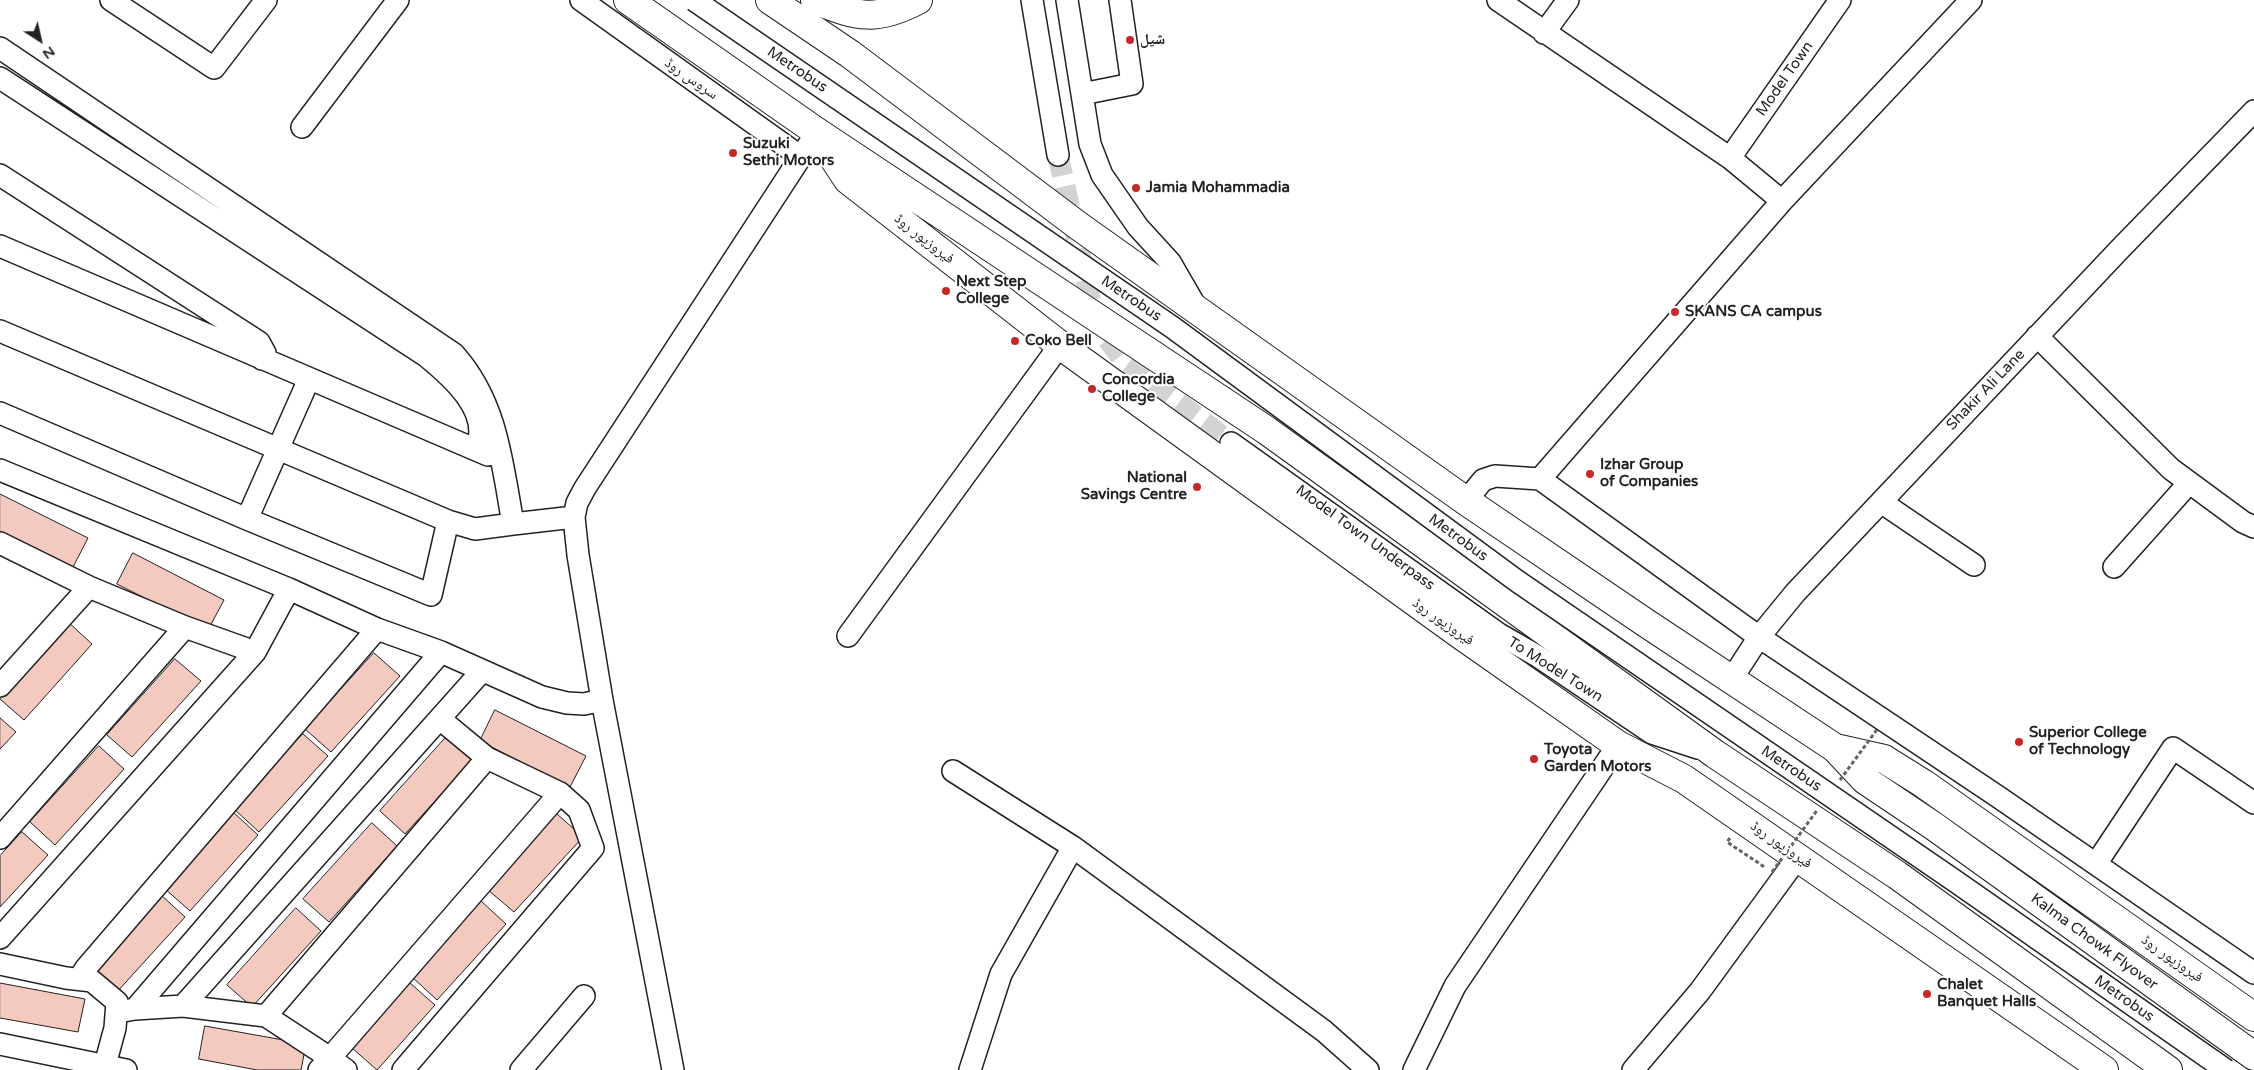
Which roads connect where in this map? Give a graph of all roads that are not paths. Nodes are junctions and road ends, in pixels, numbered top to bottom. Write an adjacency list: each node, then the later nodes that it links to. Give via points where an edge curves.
1 (111, 0): 2 (street, via 214,68)
2 (266, 0)
3 (398, 0): 22 (street)
4 (581, 0): 25 (street, سروس روڈ)
5 (628, 0): 23 (main road, فیروزپور روڈ)
6 (694, 0): 104 (street, Metrobus, bridge, via 1172,327 1516,581)
7 (770, 0): 30 (main road, فیروزپور روڈ, via 850,54)
8 (815, 0): 9 (main road, via 844,11 874,16)
9 (918, 0)
10 (1032, 0): 24 (street)
11 (1067, 0): 20 (street)
12 (1120, 0): 20 (street, via 1132,84)
13 (1498, 0): 17 (street)
14 (1568, 0): 17 (street)
15 (1840, 0): 26 (street, Model Town)
16 (1971, 0): 28 (street)
17 (1544, 33): 26 (street)
18 (0, 48): 40 (street, via 454,354 470,372 482,394)
19 (0, 78): 38 (street, via 426,356 448,374 467,397 481,431)
20 (1082, 94): 30 (street, via 1090,144 1102,175 1138,227 1170,262)
21 (2254, 111): 32 (street, Shakir Ali Lane)
22 (302, 127)
23 (817, 132): 25 (street); 33 (main road, فیروزپور روڈ, via 848,180); 70 (main road, فیروزپور روڈ, via 1266,430)
24 (1058, 155)
25 (801, 157): 46 (street, via 585,488)
26 (1730, 158): 28 (street)
27 (0, 175): 34 (street, via 259,342 265,352)
28 (1782, 201): 42 (street)
29 (0, 246): 34 (street)
30 (1199, 312): 44 (main road, فیروزپور روڈ)
31 (0, 332): 39 (street)
32 (2038, 336): 43 (street, via 2171,469); 45 (street, Shakir Ali Lane)
33 (1060, 345): 59 (street); 68 (main road, فیروزپور روڈ)
34 (262, 358): 35 (street)
35 (309, 379): 38 (street); 39 (street)
36 (0, 413): 47 (street)
37 (1231, 443): 58 (street, Model Town Underpass)
38 (476, 449): 40 (street, via 496,459)
39 (279, 450): 47 (street); 48 (street)
40 (501, 456): 49 (street)
41 (0, 470): 55 (street)
42 (1540, 479): 44 (street, via 1495,476 1484,480); 60 (street)
43 (2189, 483): 50 (street); 53 (street)
44 (1466, 501): 64 (main road, فیروزپور روڈ)
45 (1881, 502): 52 (street); 60 (street, Shakir Ali Lane)
46 (574, 517): 49 (street); 66 (street)
47 (247, 519): 48 (street, via 431,595)
48 (448, 521): 49 (street, via 475,529)
49 (513, 524)
50 (2254, 527)
51 (4, 551): 54 (street)
52 (1974, 565)
53 (2114, 567)
54 (89, 586): 56 (street); 65 (street)
55 (289, 589): 57 (street); 61 (street)
56 (185, 626): 61 (street); 77 (street)
57 (377, 629): 62 (street); 84 (street)
58 (1498, 634): 70 (street, To Model Town, via 1539,657 1652,733); 73 (street, To Model Town, via 1530,665)
59 (848, 636)
60 (1759, 637): 64 (street, Shakir Ali Lane); 80 (street)
61 (256, 652): 81 (street)
62 (441, 652): 63 (street); 87 (street)
63 (482, 671): 66 (street, via 542,697 584,704); 67 (street)
64 (1731, 680): 69 (main road, فیروزپور روڈ)
65 (0, 686)
66 (602, 700): 97 (street)
67 (440, 718): 71 (street); 86 (street)
68 (1618, 745): 73 (main road, فیروزپور روڈ); 100 (street, via 1455,986)
69 (1835, 748): 76 (main road, فیروزپور روڈ, via 1865,780); 89 (main road, فیروزپور روڈ, via 1884,758)
70 (1715, 754): 103 (main road, فیروزپور روڈ, via 1897,875)
71 (487, 758): 74 (street); 88 (street)
72 (953, 771): 78 (street)
73 (1684, 779): 79 (main road, فیروزپور روڈ)
74 (560, 793): 93 (street); 95 (street, via 579,810 593,848)
75 (2254, 803): 80 (street, via 2173,748)
76 (1934, 827): 91 (main road, Kalma Chowk Flyover)
77 (0, 838)
78 (1073, 847): 98 (street, via 1001,974); 99 (street, via 1324,1031)
79 (1798, 857): 101 (street, via 1700,991); 102 (main road, فیروزپور روڈ)
80 (2096, 864): 83 (street)
81 (0, 938)
82 (0, 964): 84 (street)
83 (2254, 973)
84 (78, 980): 87 (street, via 92,981)
85 (584, 996): 96 (street)
86 (183, 1006): 87 (street); 88 (street)
87 (127, 1010): 92 (street)
88 (266, 1016): 93 (street)
89 (2254, 1017)
90 (0, 1044): 92 (street)
91 (2254, 1056)
92 (105, 1065): 94 (street)
93 (332, 1066)
94 (126, 1070)
95 (402, 1070)
96 (521, 1070)
97 (673, 1070)
98 (970, 1070)
99 (1368, 1070)
100 (1414, 1070)
101 (1633, 1070)
102 (2104, 1070)
103 (2168, 1070)
104 (2226, 1070)

